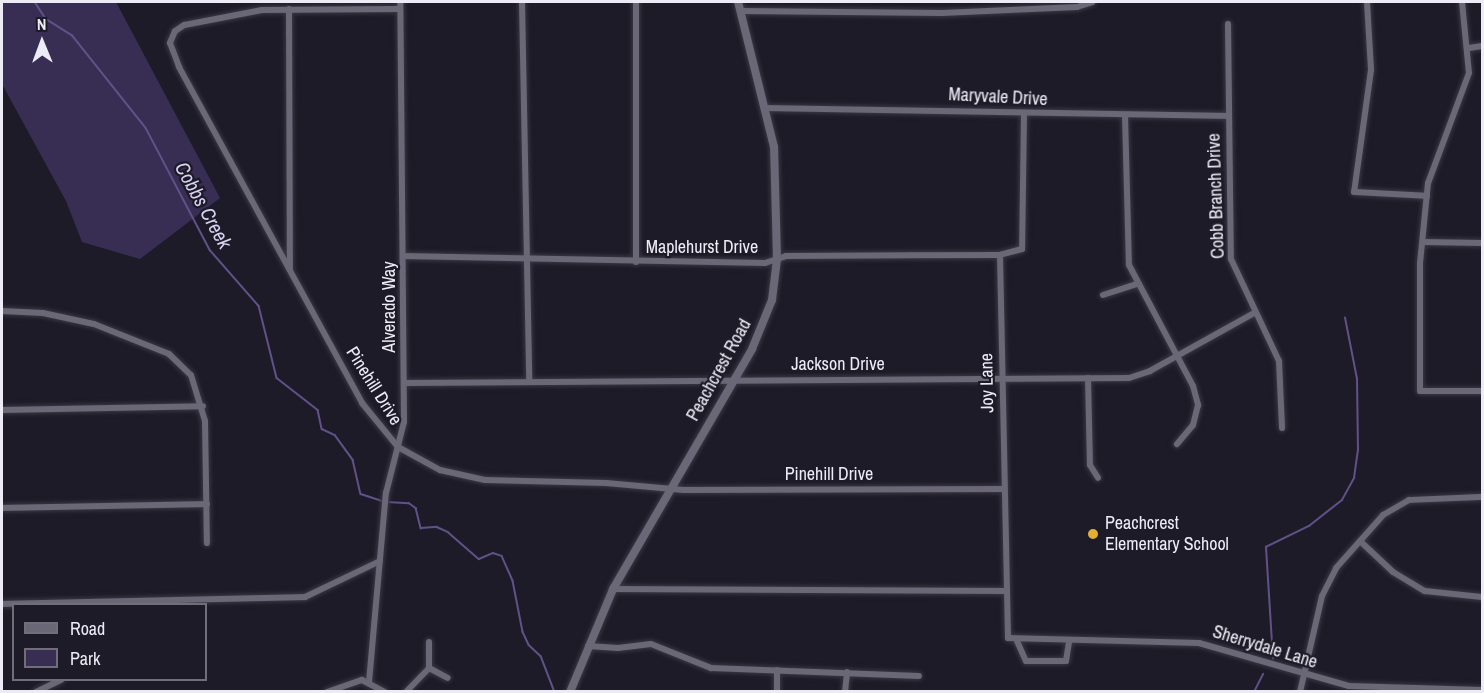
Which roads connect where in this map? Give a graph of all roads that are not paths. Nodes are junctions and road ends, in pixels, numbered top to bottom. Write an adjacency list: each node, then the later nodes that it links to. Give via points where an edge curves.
1 (400, 2): 9 (street, Alverado Way)
2 (522, 2): 24 (street)
3 (636, 2): 25 (street)
4 (738, 2): 10 (street, Peachcrest Road)
5 (1092, 2): 10 (street, via 1077,8 942,13)
6 (1367, 2): 18 (street, via 1371,70 1354,192)
7 (1462, 2): 13 (street)
8 (289, 9): 9 (street, Pinehill Drive); 26 (street); 26 (street, Pinehill Drive, via 184,25 175,31 170,43 179,67)
9 (400, 9): 22 (street, Alverado Way)
10 (741, 11): 14 (street, Peachcrest Road)
11 (1228, 24): 17 (street, Cobb Branch Drive)
12 (1482, 46): 13 (street)
13 (1469, 48): 18 (street, via 1466,84 1433,165)
14 (767, 108): 15 (street, Maryvale Drive); 23 (street, Peachcrest Road, via 774,147)
15 (1024, 113): 16 (street, Maryvale Drive); 21 (street, via 1022,249)
16 (1125, 115): 17 (street, Maryvale Drive); 27 (street, via 1127,251)
17 (1229, 116): 30 (street, Cobb Branch Drive, via 1231,259)
18 (1427, 196): 19 (street)
19 (1423, 242): 20 (street); 37 (street, via 1420,391)
20 (1482, 243)
21 (1000, 255): 23 (street, Maplehurst Drive); 32 (street, Joy Lane)
22 (404, 256): 24 (street, Maplehurst Drive); 36 (street, Alverado Way)
23 (777, 259): 25 (street, Maplehurst Drive, via 765,263); 34 (street, Peachcrest Road, via 765,323)
24 (527, 260): 25 (street, Maplehurst Drive); 35 (street)
25 (636, 262)
26 (290, 270): 42 (street, Pinehill Drive, via 362,402 386,437)
27 (1136, 284): 28 (street); 31 (street)
28 (1103, 295)
29 (2, 311): 38 (street, via 63,316 148,344 169,354 191,375)
30 (1254, 313): 31 (street, Jackson Drive); 40 (street, Cobb Branch Drive, via 1279,361)
31 (1176, 356): 33 (street, Jackson Drive, via 1129,378); 41 (street, via 1198,405 1193,425)
32 (1002, 378): 33 (street, Jackson Drive); 34 (street, Jackson Drive); 45 (street, Joy Lane)
33 (1088, 378): 43 (street, via 1090,465)
34 (735, 379): 35 (street, Jackson Drive); 44 (street, Peachcrest Road)
35 (529, 381): 36 (street, Jackson Drive)
36 (405, 383): 42 (street, Alverado Way)
37 (1482, 391)
38 (203, 406): 39 (street); 47 (street)
39 (2, 410)
40 (1282, 428)
41 (1177, 444)
42 (398, 447): 44 (street, Pinehill Drive, via 465,478); 51 (street, Alverado Way, via 386,493)
43 (1098, 478)
44 (670, 488): 45 (street, Pinehill Drive); 52 (street, Peachcrest Road)
45 (1003, 489): 53 (street, Joy Lane)
46 (1482, 497): 49 (street, via 1408,500 1383,515)
47 (207, 504): 48 (street); 50 (street)
48 (2, 508)
49 (1360, 541): 54 (street, via 1393,572 1425,591); 63 (street, via 1336,568 1322,596)
50 (207, 543)
51 (380, 561): 55 (street, via 305,597); 67 (street, Alverado Way)
52 (613, 589): 53 (street); 59 (street, Peachcrest Road)
53 (1004, 591): 56 (street, Joy Lane, via 1005,630 1008,638)
54 (1482, 597)
55 (110, 603)
56 (1017, 641): 58 (street, Sherrydale Lane); 58 (street, Joy Lane, via 1026,662 1066,661)
57 (429, 642): 60 (street)
58 (1069, 642): 63 (street, Sherrydale Lane, via 1215,645)
59 (588, 646): 61 (street, via 651,644 711,668); 73 (street, Peachcrest Road)
60 (429, 668): 65 (street); 72 (street)
61 (777, 670): 62 (street); 74 (street)
62 (847, 672): 64 (street); 75 (street)
63 (1302, 675): 68 (street, Sherrydale Lane, via 1380,690); 76 (street)
64 (919, 676)
65 (448, 678)
66 (59, 681): 69 (street)
67 (369, 682): 70 (street, via 351,682); 71 (street)
68 (1482, 690)
69 (36, 692)
70 (327, 692)
71 (385, 692)
72 (406, 692)
73 (570, 692)
74 (777, 692)
75 (845, 692)
76 (1300, 692)

